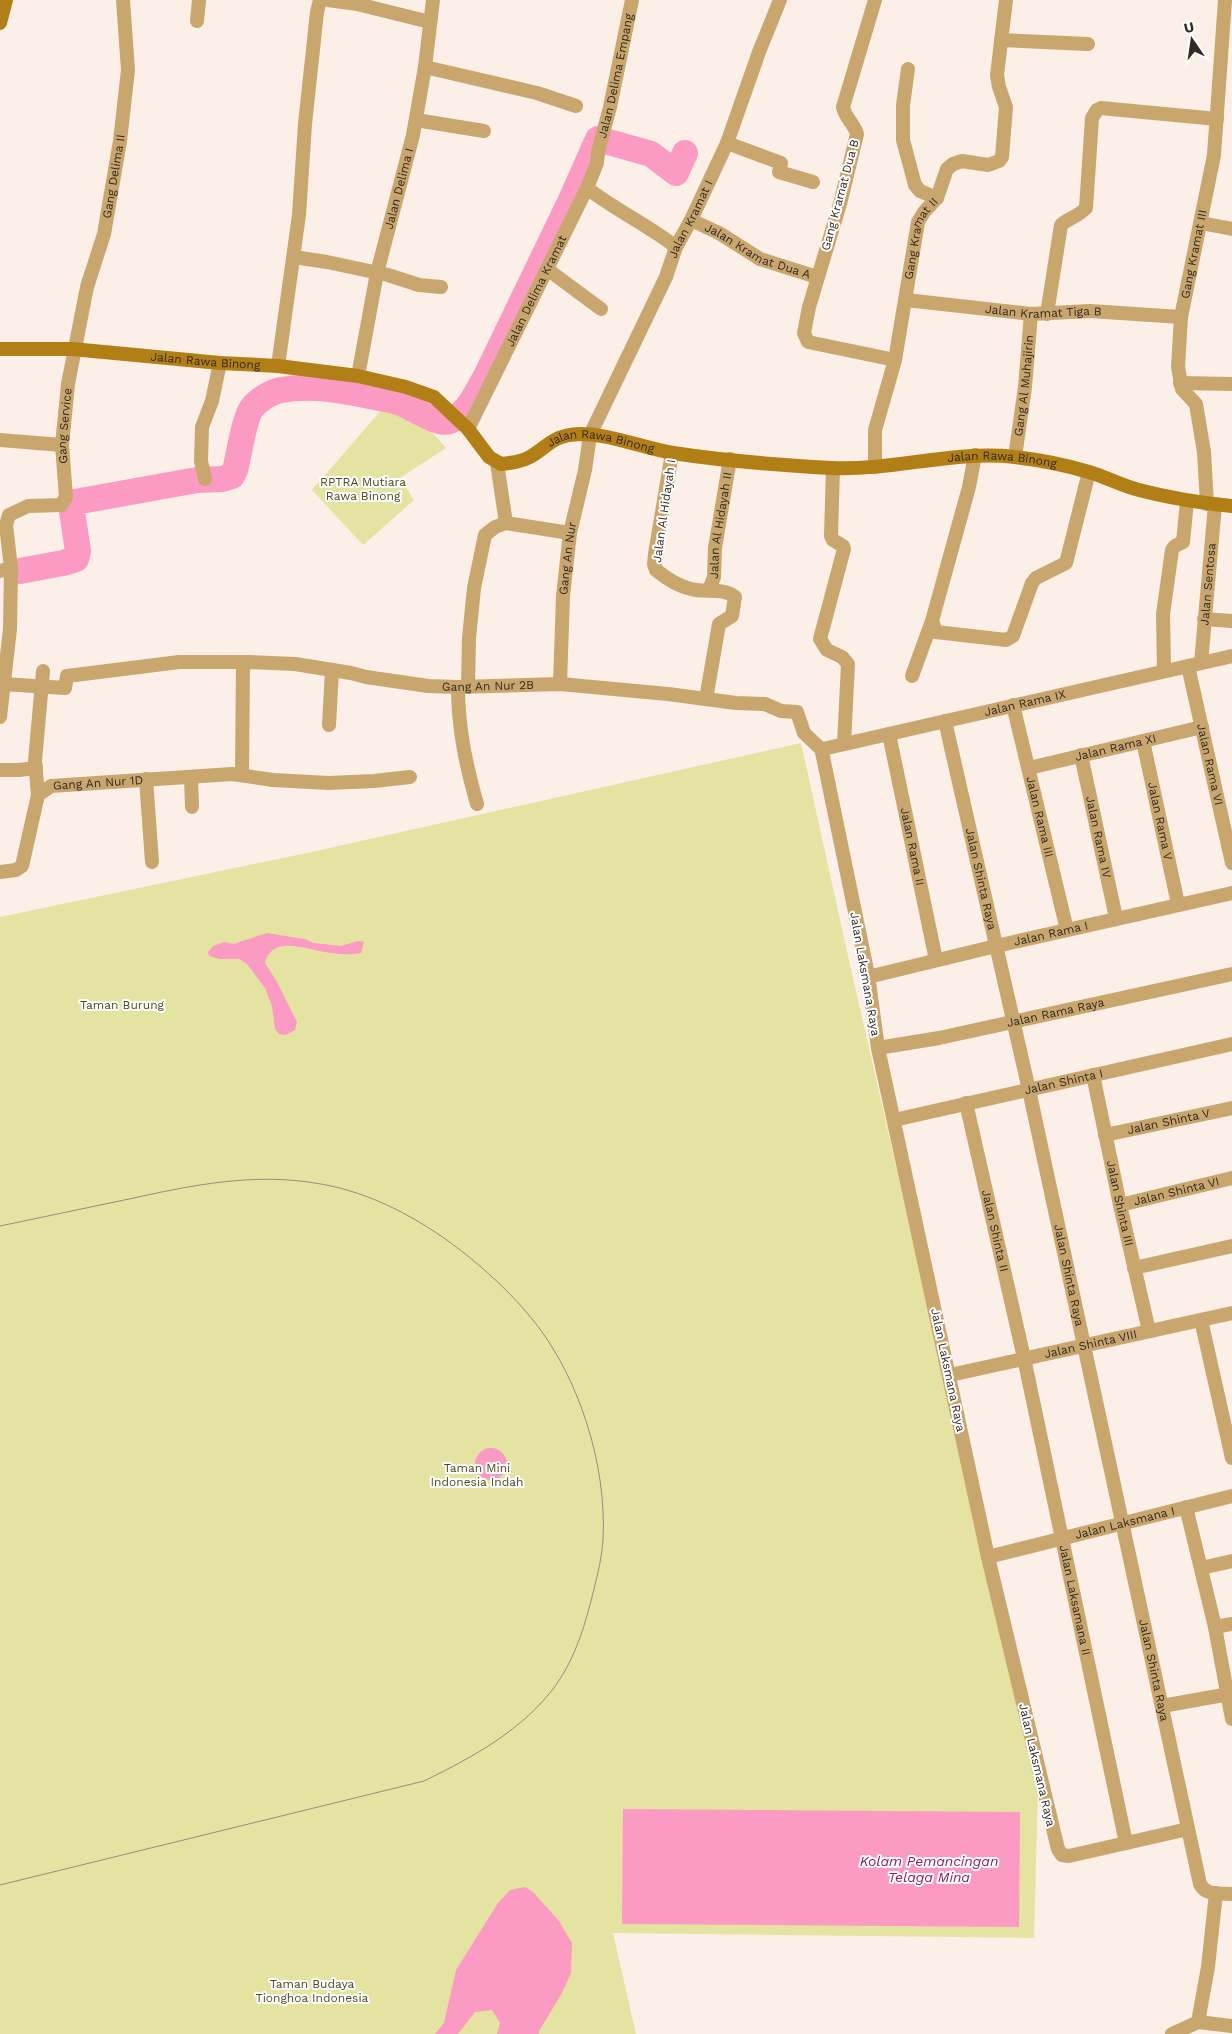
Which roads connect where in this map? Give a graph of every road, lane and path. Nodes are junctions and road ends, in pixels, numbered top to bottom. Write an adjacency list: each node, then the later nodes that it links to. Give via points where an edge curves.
1 (5, 0): 14 (main road)
2 (122, 0): 43 (street, Gang Delima II, via 128,70 120,141 104,234 87,287)
3 (199, 0): 12 (street)
4 (320, 0): 32 (street)
5 (328, 0): 13 (street)
6 (433, 0): 13 (street, Jalan Delima I)
7 (632, 0): 24 (street, Jalan Delima Empang)
8 (780, 0): 23 (street, Jalan Kramat I)
9 (875, 0): 35 (street, Gang Kramat Dua B, via 844,107 844,114 857,134)
10 (1006, 0): 15 (street, Gang Kramat II)
11 (1225, 0): 20 (street, Gang Kramat III)
12 (197, 21)
13 (430, 22): 17 (street, Jalan Delima I)
14 (0, 23)
15 (1001, 40): 16 (street); 27 (street, Gang Kramat II, via 997,81 1006,113 1002,157 988,165 962,161 953,164 947,169)
16 (1088, 44)
17 (425, 67): 19 (street, via 537,93); 21 (street, Jalan Delima I)
18 (908, 69): 27 (street, via 903,140 915,185 920,191)
19 (576, 106)
20 (1217, 119): 29 (street, Gang Kramat III); 40 (street, via 1097,110 1092,118 1086,208 1060,225)
21 (416, 120): 22 (street); 34 (street, Jalan Delima I)
22 (484, 131)
23 (728, 143): 25 (street, via 781,163 779,172); 28 (street, Jalan Kramat I)
24 (598, 152): 26 (street, Jalan Delima Kramat)
25 (813, 182)
26 (587, 188): 31 (street); 33 (street, Jalan Delima Kramat)
27 (937, 198): 37 (street, Gang Kramat II, via 918,222)
28 (691, 220): 31 (street, Jalan Kramat I); 35 (street, Jalan Kramat Dua A, via 760,259)
29 (1201, 224): 30 (street); 41 (street, Gang Kramat III)
30 (1232, 229)
31 (676, 247): 51 (street, Jalan Kramat I, via 666,276)
32 (294, 257): 34 (street); 46 (street)
33 (547, 269): 38 (street); 50 (street, Jalan Delima Kramat)
34 (377, 273): 36 (street, via 418,285); 47 (street, Jalan Delima I)
35 (817, 277): 44 (street, Jalan Kramat Dua A, via 804,333 808,342)
36 (441, 287)
37 (906, 300): 39 (street, Jalan Kramat Tiga B); 44 (street, Gang Kramat II)
38 (601, 309)
39 (1031, 314): 40 (street, Jalan Kramat Tiga B); 56 (street, Gang Al Muhajirin)
40 (1047, 314): 41 (street, Jalan Kramat Tiga B, via 1090,311)
41 (1181, 317): 48 (street, Gang Kramat III)
42 (0, 349): 43 (main road, Jalan Rawa Binong)
43 (75, 350): 45 (main road, Jalan Rawa Binong); 53 (street, Gang Service)
44 (895, 360): 59 (street, Gang Kramat II, via 875,430)
45 (220, 363): 46 (main road, Jalan Rawa Binong); 62 (street, via 212,401 202,427 201,461)
46 (278, 366): 47 (main road, Jalan Rawa Binong)
47 (358, 376): 50 (main road, Jalan Rawa Binong, via 427,394 441,402)
48 (1180, 383): 49 (street); 64 (street, via 1196,404)
49 (1232, 384)
50 (460, 421): 58 (main road, Jalan Rawa Binong)
51 (590, 435): 54 (main road, Jalan Rawa Binong); 58 (main road, Jalan Rawa Binong, via 561,437 520,461); 67 (street, Gang An Nur)
52 (0, 440): 53 (street)
53 (62, 445): 68 (street, Gang Service, via 65,501 57,506 28,506 9,515 6,525)
54 (672, 453): 57 (main road, Jalan Rawa Binong); 69 (street, Jalan Al Hidayah I, via 654,564 656,570 675,584 693,590)
55 (975, 455): 56 (main road, Jalan Rawa Binong); 59 (main road, Jalan Rawa Binong); 71 (street)
56 (1015, 457): 61 (main road, Jalan Rawa Binong)
57 (730, 459): 60 (main road, Jalan Rawa Binong); 69 (street, Jalan Al Hidayah II, via 714,577)
58 (497, 463): 66 (street)
59 (875, 467): 60 (main road, Jalan Rawa Binong)
60 (833, 468): 92 (street, via 831,536 844,549 820,640 827,650 848,664)
61 (1089, 472): 63 (main road, Jalan Rawa Binong, via 1137,490); 71 (street, via 1066,562 1032,583 1011,639 936,632)
62 (205, 479)
63 (1187, 501): 64 (main road, Jalan Rawa Binong); 78 (street, via 1183,542 1172,550 1163,632)
64 (1211, 504): 65 (main road, Jalan Rawa Binong); 70 (street, Jalan Sentosa)
65 (1232, 506)
66 (506, 524): 67 (street); 82 (street, via 485,535 481,548)
67 (570, 533): 80 (street, Gang An Nur, via 563,596)
68 (8, 573): 83 (street, via 10,629)
69 (709, 590): 84 (street, via 735,597 732,616 719,624)
70 (1204, 619): 72 (street); 75 (street, Jalan Sentosa)
71 (932, 621): 79 (street)
72 (1232, 621)
73 (1232, 656): 75 (street, Jalan Rama IX)
74 (243, 662): 76 (street, Gang An Nur 2B, via 296,664); 81 (street, Gang An Nur 2B, via 179,662 67,676 65,688); 98 (street)
75 (1194, 665): 78 (street, Jalan Rama IX); 89 (street, Jalan Rama VI)
76 (332, 670): 82 (street, Gang An Nur 2B, via 428,686); 88 (street)
77 (43, 671): 81 (street)
78 (1164, 671): 85 (street, Jalan Rama IX)
79 (912, 676)
80 (560, 684): 82 (street, Gang An Nur 2B); 84 (street, Gang An Nur 2B)
81 (42, 687): 83 (street); 95 (street)
82 (463, 687): 103 (street, via 458,717)
83 (2, 689): 86 (street)
84 (706, 699): 93 (street, Gang An Nur 2B, via 765,704 781,711 797,712 804,733)
85 (1013, 705): 87 (street, Jalan Rama IX); 96 (street, Jalan Rama III)
86 (0, 717)
87 (945, 721): 90 (street, Jalan Rama IX); 112 (street, Jalan Shinta Raya)
88 (329, 726)
89 (1202, 727): 91 (street, Jalan Rama XI); 106 (street, Jalan Rama VI)
90 (889, 734): 92 (street, Jalan Rama IX); 113 (street, Jalan Rama II)
91 (1143, 741): 94 (street, Jalan Rama XI); 109 (street, Jalan Rama V)
92 (844, 744): 93 (street, Jalan Rama IX)
93 (822, 752): 115 (street, Jalan Laksmana Raya)
94 (1082, 755): 96 (street, Jalan Rama XI); 110 (street, Jalan Rama IV)
95 (36, 768): 97 (street); 102 (street)
96 (1029, 768): 111 (street, Jalan Rama III)
97 (0, 770)
98 (242, 774): 99 (street, Gang An Nur 1D); 100 (street, Gang An Nur 1D, via 273,780 329,783)
99 (191, 777): 101 (street, Gang An Nur 1D); 104 (street)
100 (410, 777)
101 (146, 779): 102 (street, Gang An Nur 1D, via 51,786); 105 (street)
102 (38, 795): 107 (street, Gang An Nur 1D, via 22,866)
103 (477, 804)
104 (192, 807)
105 (152, 862)
106 (1232, 863)
107 (0, 872)
108 (1232, 893): 109 (street, Jalan Rama I)
109 (1178, 904): 110 (street, Jalan Rama I)
110 (1116, 918): 111 (street, Jalan Rama I)
111 (1067, 930): 112 (street, Jalan Rama I)
112 (996, 946): 113 (street, Jalan Rama I); 116 (street, Jalan Shinta Raya)
113 (936, 960): 115 (street, Jalan Rama I)
114 (1232, 974): 116 (street, Jalan Rama Raya)
115 (868, 978): 118 (street, Jalan Laksmana Raya)
116 (1014, 1021): 118 (street, Jalan Rama Raya); 120 (street, Jalan Shinta Raya)
117 (1232, 1044): 119 (street, Jalan Shinta I)
118 (878, 1048): 123 (street, Jalan Laksmana Raya)
119 (1093, 1075): 120 (street, Jalan Shinta I); 124 (street, Jalan Shinta III)
120 (1029, 1090): 121 (street, Jalan Shinta I); 132 (street, Jalan Shinta Raya)
121 (966, 1103): 123 (street, Jalan Shinta I); 133 (street, Jalan Shinta II)
122 (1232, 1108): 124 (street, Jalan Shinta V)
123 (894, 1120): 134 (street, Jalan Laksmana Raya)
124 (1105, 1135): 126 (street, Jalan Shinta III)
125 (1232, 1178): 126 (street, Jalan Shinta VI)
126 (1120, 1205): 128 (street, Jalan Shinta III)
127 (1232, 1246): 128 (street)
128 (1134, 1268): 131 (street, Jalan Shinta III)
129 (1232, 1313): 130 (street, Jalan Shinta VIII)
130 (1202, 1320): 131 (street, Jalan Shinta VIII); 135 (street)
131 (1149, 1331): 132 (street, Jalan Shinta VIII)
132 (1084, 1344): 133 (street, Jalan Shinta VIII); 138 (street, Jalan Shinta Raya)
133 (1024, 1358): 134 (street, Jalan Shinta VIII); 139 (street, Jalan Laksamana II)
134 (950, 1375): 140 (street, Jalan Laksmana Raya)
135 (1232, 1458)
136 (1232, 1496): 137 (street, Jalan Laksmana I)
137 (1186, 1507): 138 (street, Jalan Laksmana I); 142 (street)
138 (1121, 1523): 139 (street, Jalan Laksmana I); 146 (street, Jalan Shinta Raya)
139 (1061, 1539): 140 (street, Jalan Laksmana I); 149 (street, Jalan Laksamana II)
140 (988, 1558): 149 (street, Jalan Laksmana Raya, via 1058,1849 1062,1855 1069,1856)
141 (1232, 1561): 142 (street)
142 (1201, 1568): 144 (street)
143 (1232, 1624): 144 (street)
144 (1215, 1627): 145 (street)
145 (1229, 1694): 146 (street); 147 (street)
146 (1162, 1706): 148 (street, Jalan Shinta Raya)
147 (1232, 1719)
148 (1188, 1829): 149 (street, Jalan Laksmana Raya); 150 (street, Jalan Shinta Raya, via 1200,1884 1208,1893)
149 (1126, 1844)
150 (1216, 1893): 151 (street); 152 (street)
151 (1232, 1894)
152 (1198, 2022): 153 (street); 154 (street)
153 (1232, 2026)
154 (1172, 2034)

